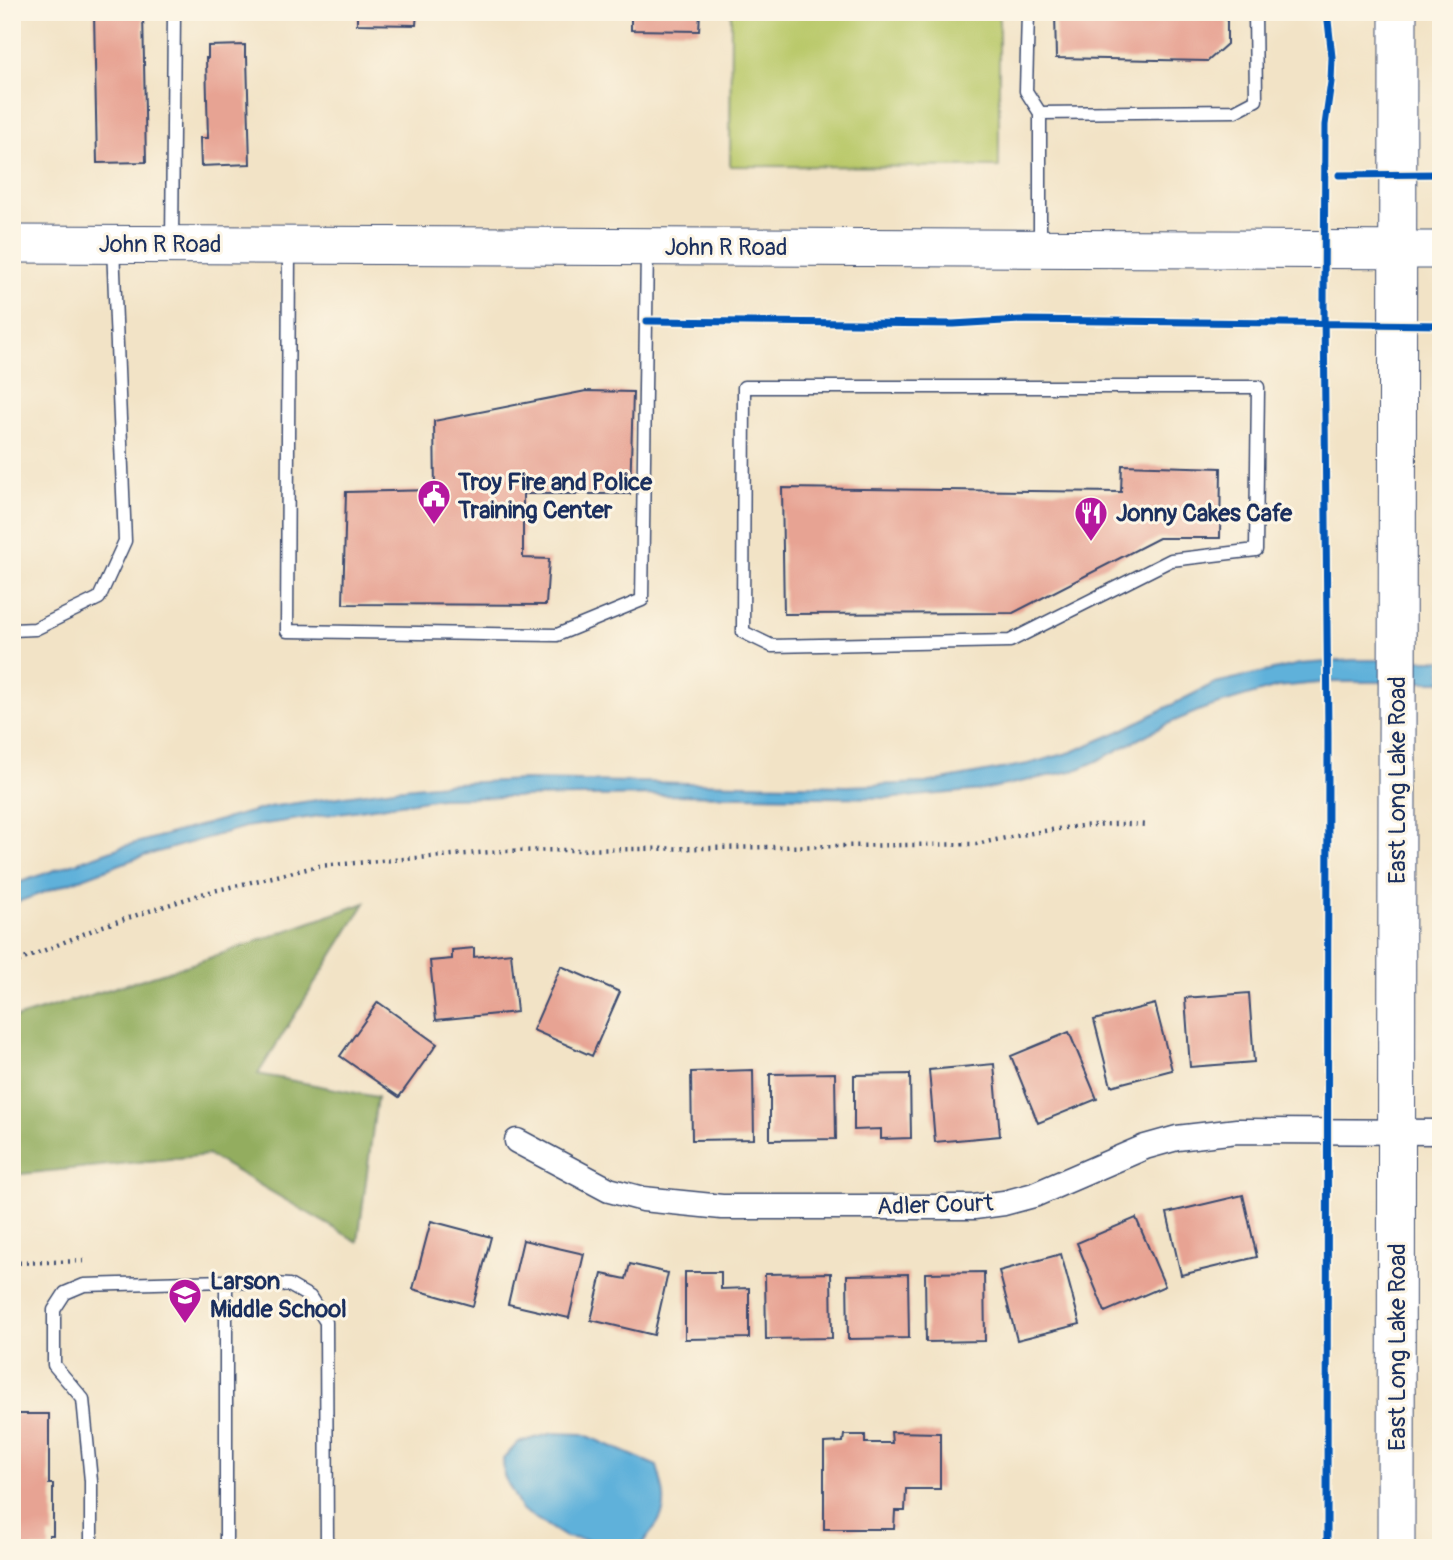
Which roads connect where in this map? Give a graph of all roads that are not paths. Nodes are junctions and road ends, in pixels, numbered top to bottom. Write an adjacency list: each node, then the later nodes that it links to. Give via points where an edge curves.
1 (174, 12): 6 (lane)
2 (1028, 12): 5 (lane, via 1026,91)
3 (1255, 12): 5 (lane, via 1256,100 1235,111)
4 (1398, 12): 12 (main road, East Long Lake Road)
5 (1040, 113): 11 (lane)
6 (172, 243): 8 (main road, John R Road); 9 (main road, John R Road)
7 (12, 244): 8 (main road, John R Road)
8 (113, 244): 15 (lane, via 125,541 99,598 35,629)
9 (289, 244): 10 (main road, John R Road); 10 (lane, via 288,631 557,635 642,600)
10 (647, 246): 11 (main road, John R Road)
11 (1040, 247): 12 (main road, John R Road)
12 (1399, 250): 13 (main road, John R Road); 16 (main road, East Long Lake Road)
13 (1441, 250)
14 (1255, 550): 14 (lane, via 1258,387 744,387 743,632 772,646 1010,641 1171,561)
15 (12, 630)
16 (1397, 1132): 17 (street, Adler Court); 18 (street, Adler Court, via 1237,1131 1177,1138 1034,1195 974,1207 722,1207 643,1199 609,1190); 23 (main road, East Long Lake Road)
17 (1441, 1132)
18 (517, 1141)
19 (226, 1281): 20 (lane, via 84,1285 65,1293 54,1310 54,1365 83,1399 91,1481); 21 (lane); 22 (lane, via 289,1285 310,1297 326,1322)
20 (91, 1548)
21 (226, 1548)
22 (327, 1548)
23 (1396, 1548)

